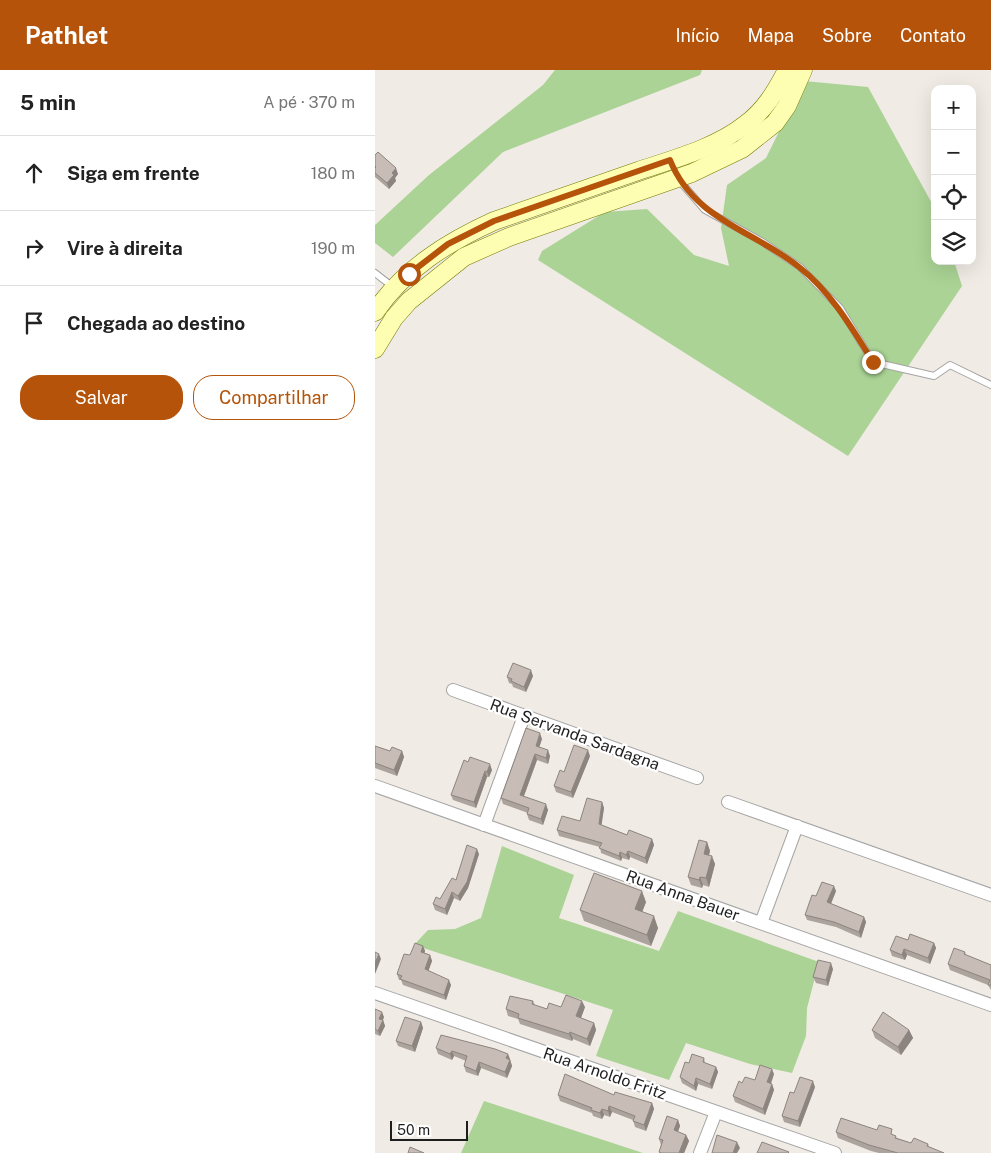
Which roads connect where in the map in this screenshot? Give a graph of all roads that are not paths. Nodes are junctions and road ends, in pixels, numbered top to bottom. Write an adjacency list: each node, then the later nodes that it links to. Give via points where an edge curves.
1 (787, 70): 3 (main road, via 773,96 745,125 723,140)
2 (803, 70): 4 (main road, via 787,106 763,134 721,161)
3 (670, 160): 4 (main road); 6 (main road, via 480,227 426,259)
4 (677, 178): 7 (main road, via 464,257); 10 (lane, via 705,210 800,267 840,308 873,362 934,376 950,365)
5 (375, 273): 6 (lane)
6 (394, 288): 7 (main road); 8 (main road)
7 (409, 301): 9 (main road)
8 (375, 312)
9 (375, 349)
10 (991, 384)
11 (453, 690): 12 (street, Rua Servanda Sardagna)
12 (525, 716): 13 (street, Rua Servanda Sardagna); 16 (street)
13 (697, 778)
14 (375, 786): 16 (street, Rua Anna Bauer)
15 (728, 802): 17 (street)
16 (484, 824): 19 (street, Rua Anna Bauer)
17 (797, 826): 18 (street); 19 (street)
18 (991, 895)
19 (761, 923): 21 (street, Rua Anna Bauer)
20 (375, 993): 22 (street, Rua Arnoldo Fritz)
21 (991, 1005)
22 (715, 1112): 23 (street); 24 (street, Rua Arnoldo Fritz)
23 (701, 1153)
24 (835, 1153)

